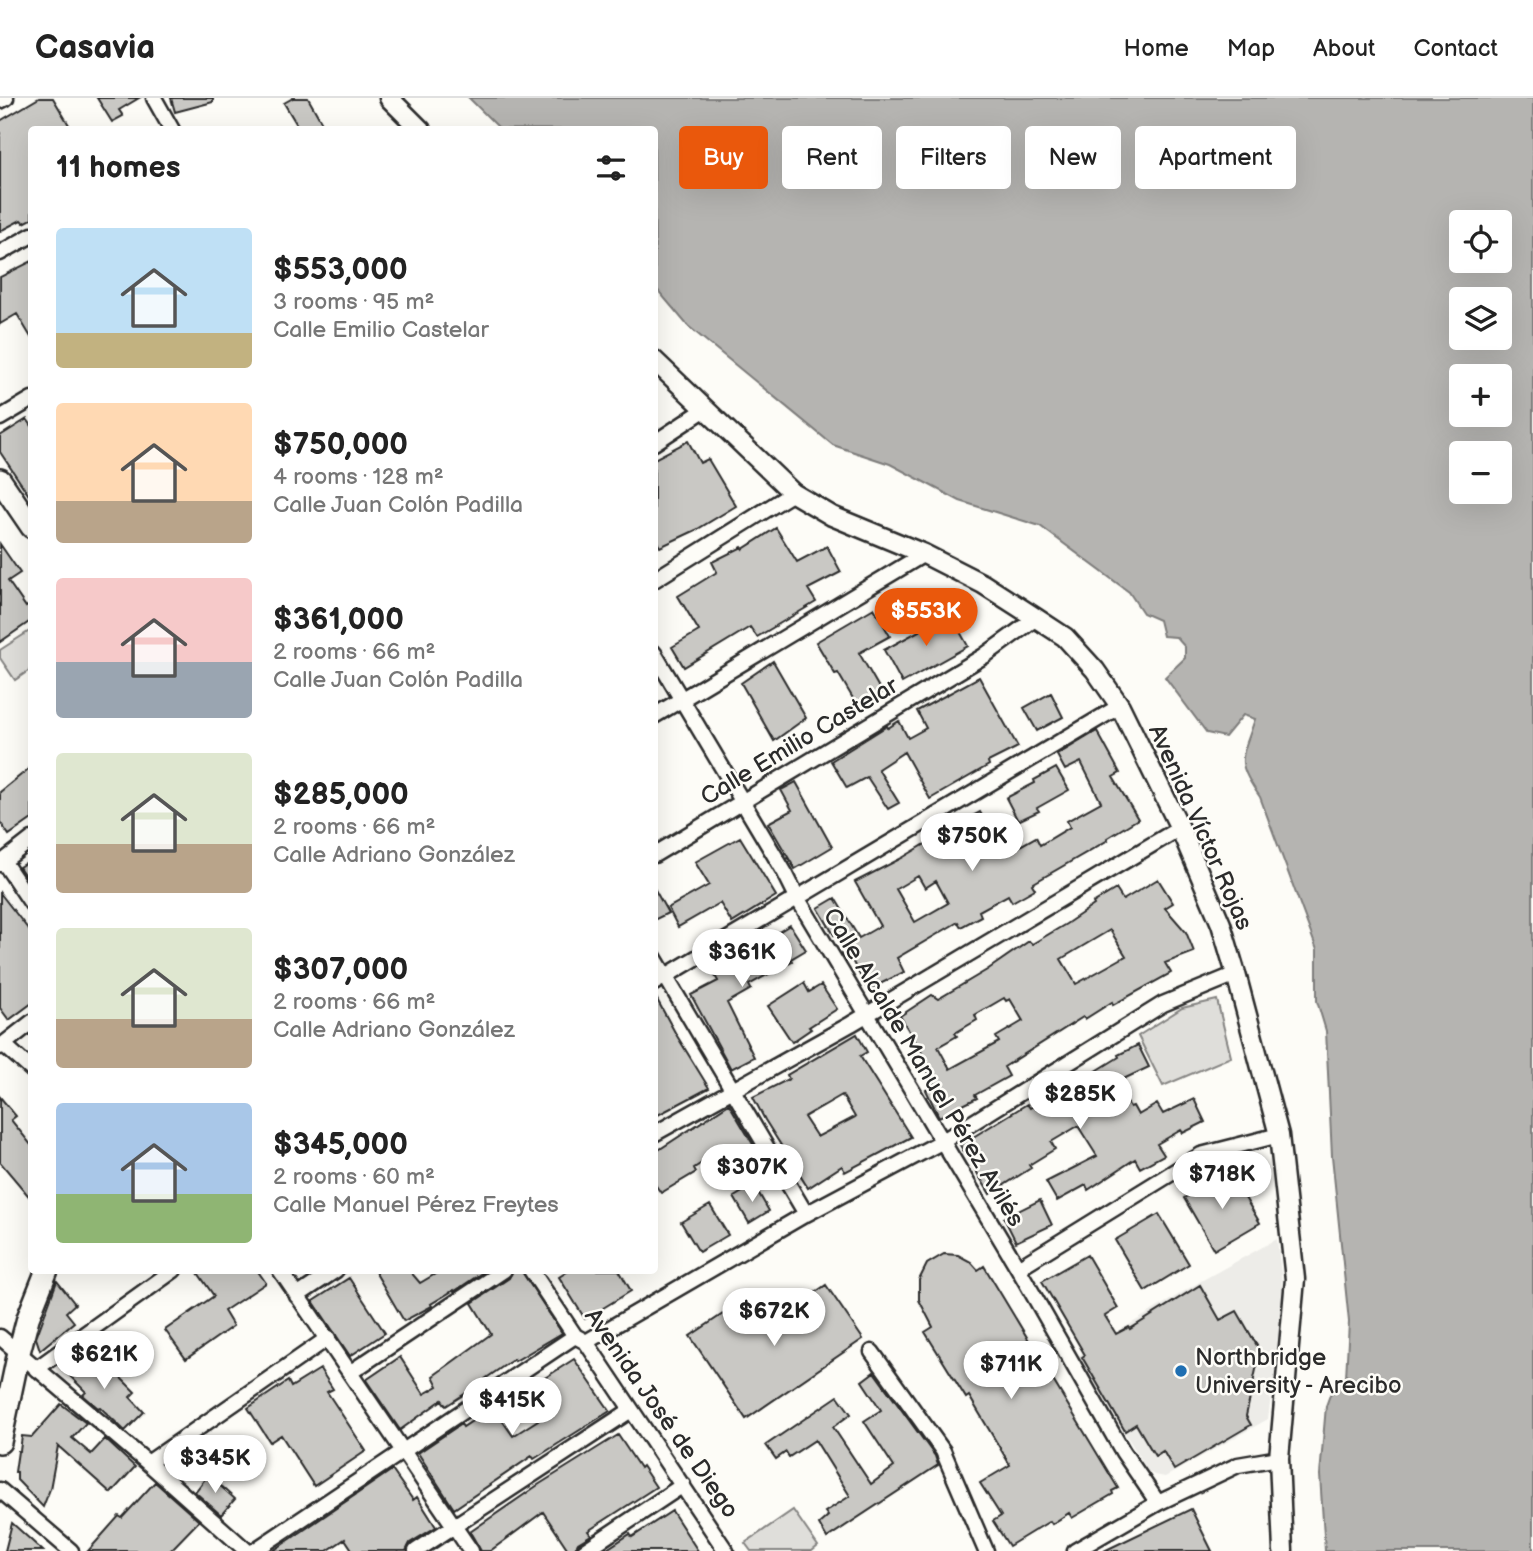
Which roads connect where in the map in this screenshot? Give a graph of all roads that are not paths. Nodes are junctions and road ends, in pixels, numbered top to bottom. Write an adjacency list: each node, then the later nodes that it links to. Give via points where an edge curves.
1 (6, 98): 4 (street)
2 (154, 98): 5 (street)
3 (389, 98): 6 (street)
4 (0, 102)
5 (170, 126)
6 (417, 126)
7 (28, 237): 8 (street)
8 (0, 253)
9 (658, 364): 11 (street, Avenida Víctor Rojas)
10 (28, 401): 12 (street)
11 (704, 410): 13 (street); 15 (street, Avenida Víctor Rojas)
12 (0, 418)
13 (658, 440)
14 (0, 480): 16 (main road)
15 (793, 493): 17 (street, Avenida Víctor Rojas, via 832,516); 18 (street)
16 (28, 521)
17 (924, 554): 19 (street, Avenida Víctor Rojas, via 984,584); 21 (street)
18 (658, 577)
19 (1036, 618): 22 (street, Avenida Víctor Rojas, via 1065,637); 24 (street, Calle Emilio Castelar, via 984,656)
20 (658, 660): 21 (street, Calle Alcalde Manuel Pérez Avilés)
21 (681, 700): 23 (street); 24 (street, Calle Alcalde Manuel Pérez Avilés)
22 (1120, 706): 25 (street, Avenida Víctor Rojas); 30 (street)
23 (658, 714)
24 (743, 802): 27 (street, Calle Emilio Castelar); 30 (street, Calle Alcalde Manuel Pérez Avilés)
25 (1180, 828): 31 (street, Avenida Víctor Rojas, via 1221,924); 33 (street)
26 (28, 842): 28 (street)
27 (658, 853)
28 (2, 862): 29 (street)
29 (28, 898)
30 (798, 899): 32 (street); 33 (street, Calle Alcalde Manuel Pérez Avilés)
31 (1236, 974): 39 (street, Avenida Víctor Rojas); 40 (street, via 1163,1004)
32 (660, 979): 37 (street)
33 (868, 1015): 37 (street); 40 (street, Calle Alcalde Manuel Pérez Avilés)
34 (28, 1025): 35 (street)
35 (2, 1045): 36 (street)
36 (28, 1067)
37 (732, 1089): 38 (street); 41 (street)
38 (658, 1132)
39 (1279, 1135): 42 (street, via 1202,1155); 60 (street, Avenida Víctor Rojas, via 1295,1279)
40 (943, 1141): 41 (street); 42 (street, Calle Alcalde Manuel Pérez Avilés)
41 (806, 1214): 52 (street)
42 (1018, 1268): 64 (street, Calle Alcalde Manuel Pérez Avilés, via 1123,1452)
43 (45, 1274): 53 (main road)
44 (168, 1274): 55 (street)
45 (283, 1274): 49 (street)
46 (330, 1274): 49 (street)
47 (498, 1274): 56 (street)
48 (534, 1274): 52 (street, Avenida José de Diego)
49 (297, 1296): 51 (street)
50 (0, 1338): 53 (street)
51 (328, 1338): 56 (street); 61 (street)
52 (580, 1339): 57 (street, Avenida José de Diego); 59 (street)
53 (19, 1352): 55 (street); 58 (main road)
54 (872, 1352): 73 (street, via 943,1451)
55 (37, 1368): 61 (street)
56 (351, 1372): 59 (street)
57 (631, 1410): 62 (street, Avenida José de Diego); 65 (street)
58 (0, 1442)
59 (404, 1451): 65 (street); 68 (street)
60 (1279, 1458): 64 (street, via 1238,1465); 75 (street, Avenida Víctor Rojas)
61 (148, 1463): 67 (street)
62 (683, 1485): 71 (street); 72 (street, Avenida José de Diego)
63 (0, 1490): 66 (street)
64 (1158, 1503): 74 (street)
65 (454, 1525): 69 (street); 70 (street)
66 (71, 1551)
67 (247, 1551)
68 (254, 1551)
69 (416, 1551)
70 (471, 1551)
71 (584, 1551)
72 (726, 1551)
73 (986, 1551)
74 (1076, 1551)
75 (1283, 1551)

